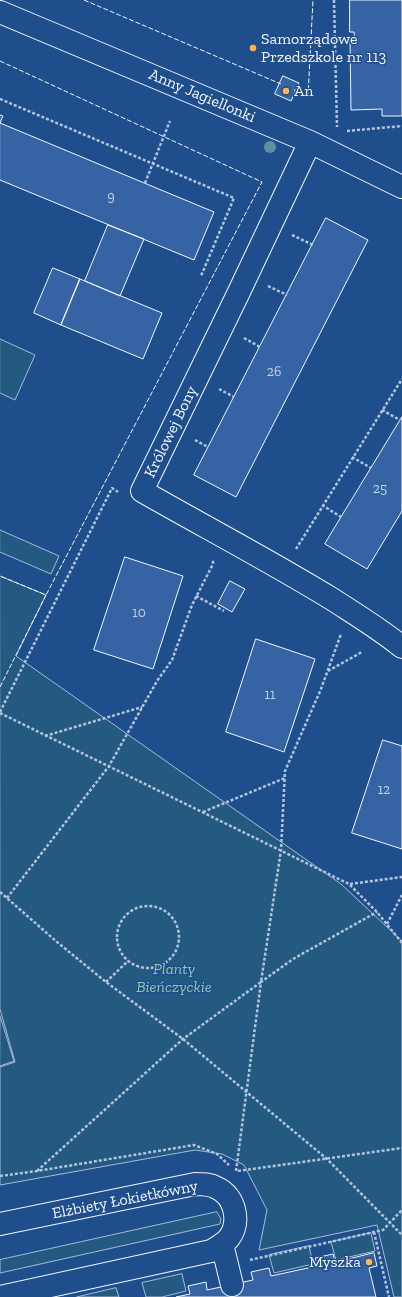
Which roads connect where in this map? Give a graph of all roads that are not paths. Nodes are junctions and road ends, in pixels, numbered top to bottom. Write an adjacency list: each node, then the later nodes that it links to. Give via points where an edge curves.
1 (0, 12): 2 (street, Anny Jagiellonki)
2 (310, 142): 3 (street, Anny Jagiellonki); 4 (street, Królowej Bony, via 142,491 283,570 351,611)
3 (402, 187)
4 (402, 647)
5 (0, 1224): 6 (street, Elżbiety Łokietkówny, via 195,1184 207,1184 227,1195 236,1216 229,1238 227,1264 211,1250)
6 (0, 1297)

